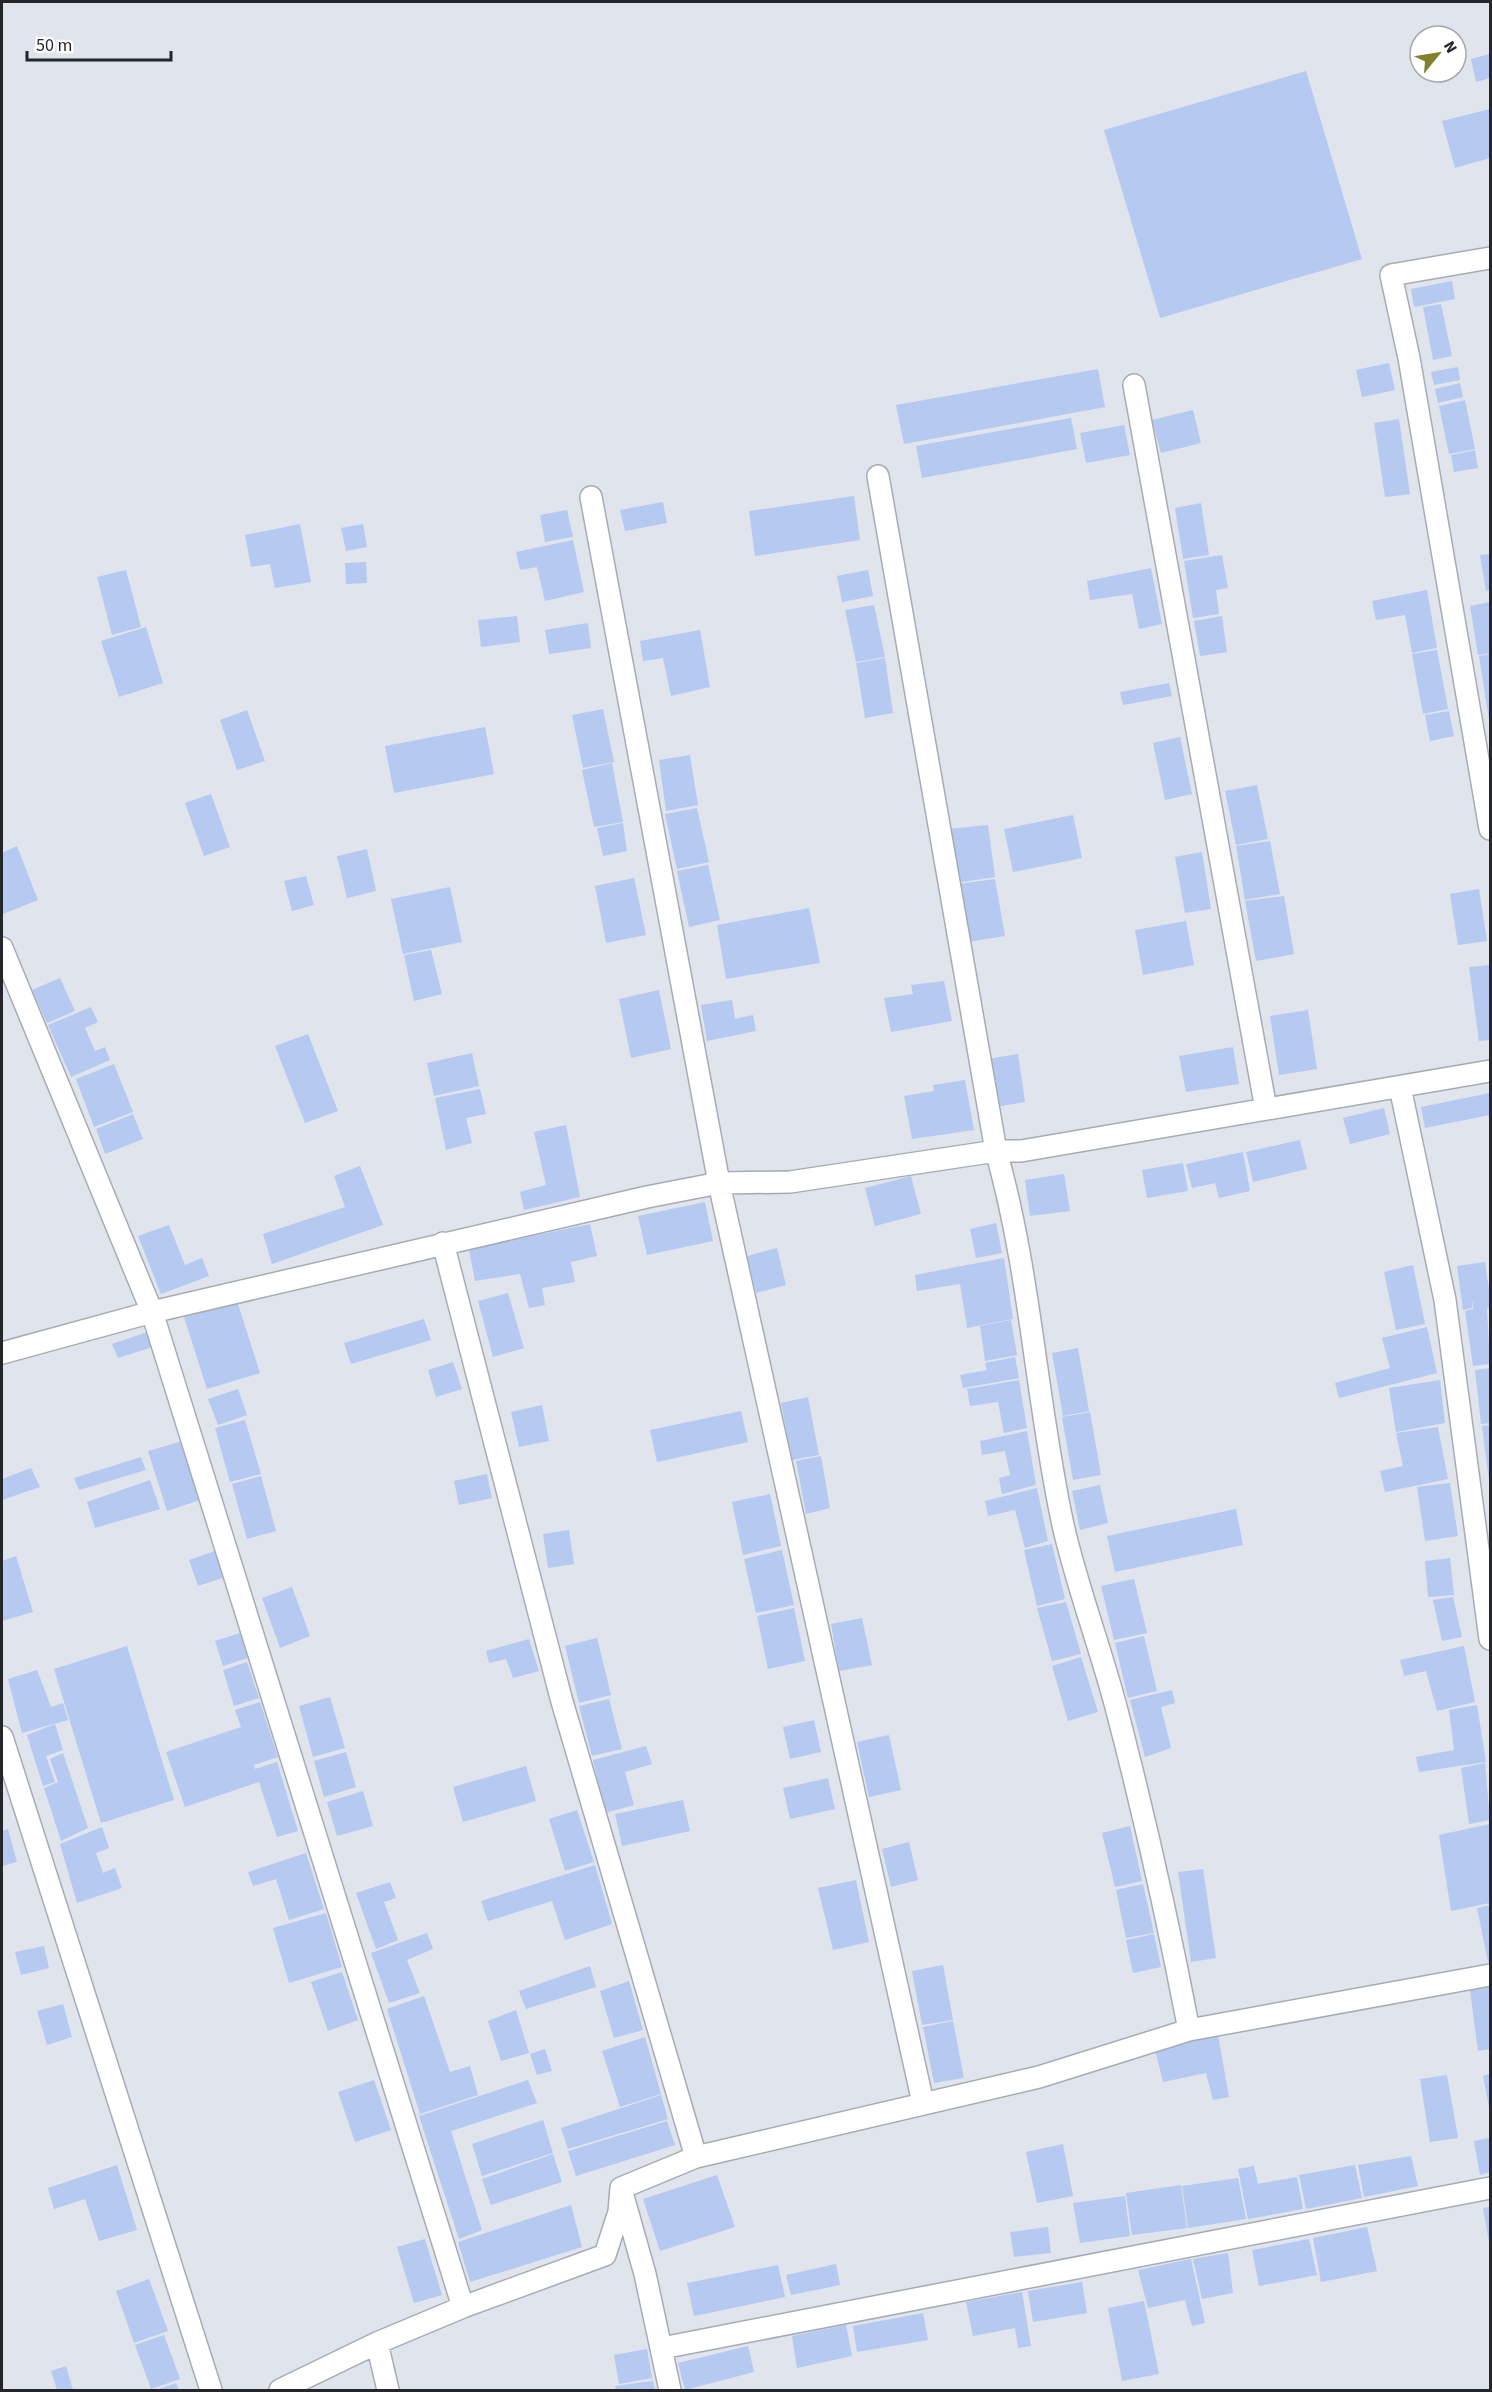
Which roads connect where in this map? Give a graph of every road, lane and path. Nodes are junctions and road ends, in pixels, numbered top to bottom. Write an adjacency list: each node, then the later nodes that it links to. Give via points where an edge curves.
1 (1491, 258): 5 (street, via 1390,275 1409,358)
2 (1134, 385): 9 (street)
3 (878, 476): 10 (street)
4 (591, 497): 11 (street)
5 (1491, 829)
6 (2, 948): 13 (street)
7 (1491, 1071): 8 (street)
8 (1400, 1087): 9 (street); 15 (street, via 1445,1300)
9 (1266, 1109): 10 (street, via 1021,1151)
10 (996, 1151): 11 (street, via 790,1182); 18 (street, via 1023,1263 1037,1374 1064,1529 1116,1704 1150,1839)
11 (719, 1183): 12 (street); 19 (street)
12 (443, 1243): 13 (street); 20 (street, via 561,1698)
13 (152, 1312): 14 (street); 23 (street)
14 (2, 1353)
15 (1491, 1639)
16 (2, 1737): 26 (street)
17 (1491, 1975): 18 (street)
18 (1189, 2030): 19 (street, via 1039,2077)
19 (923, 2103): 20 (street)
20 (696, 2157): 21 (street)
21 (621, 2188): 23 (street, via 605,2255); 25 (street)
22 (1491, 2188): 25 (street)
23 (463, 2307): 24 (street)
24 (377, 2343): 27 (street); 28 (street)
25 (662, 2348): 29 (street)
26 (211, 2391)
27 (280, 2391)
28 (388, 2391)
29 (670, 2391)

